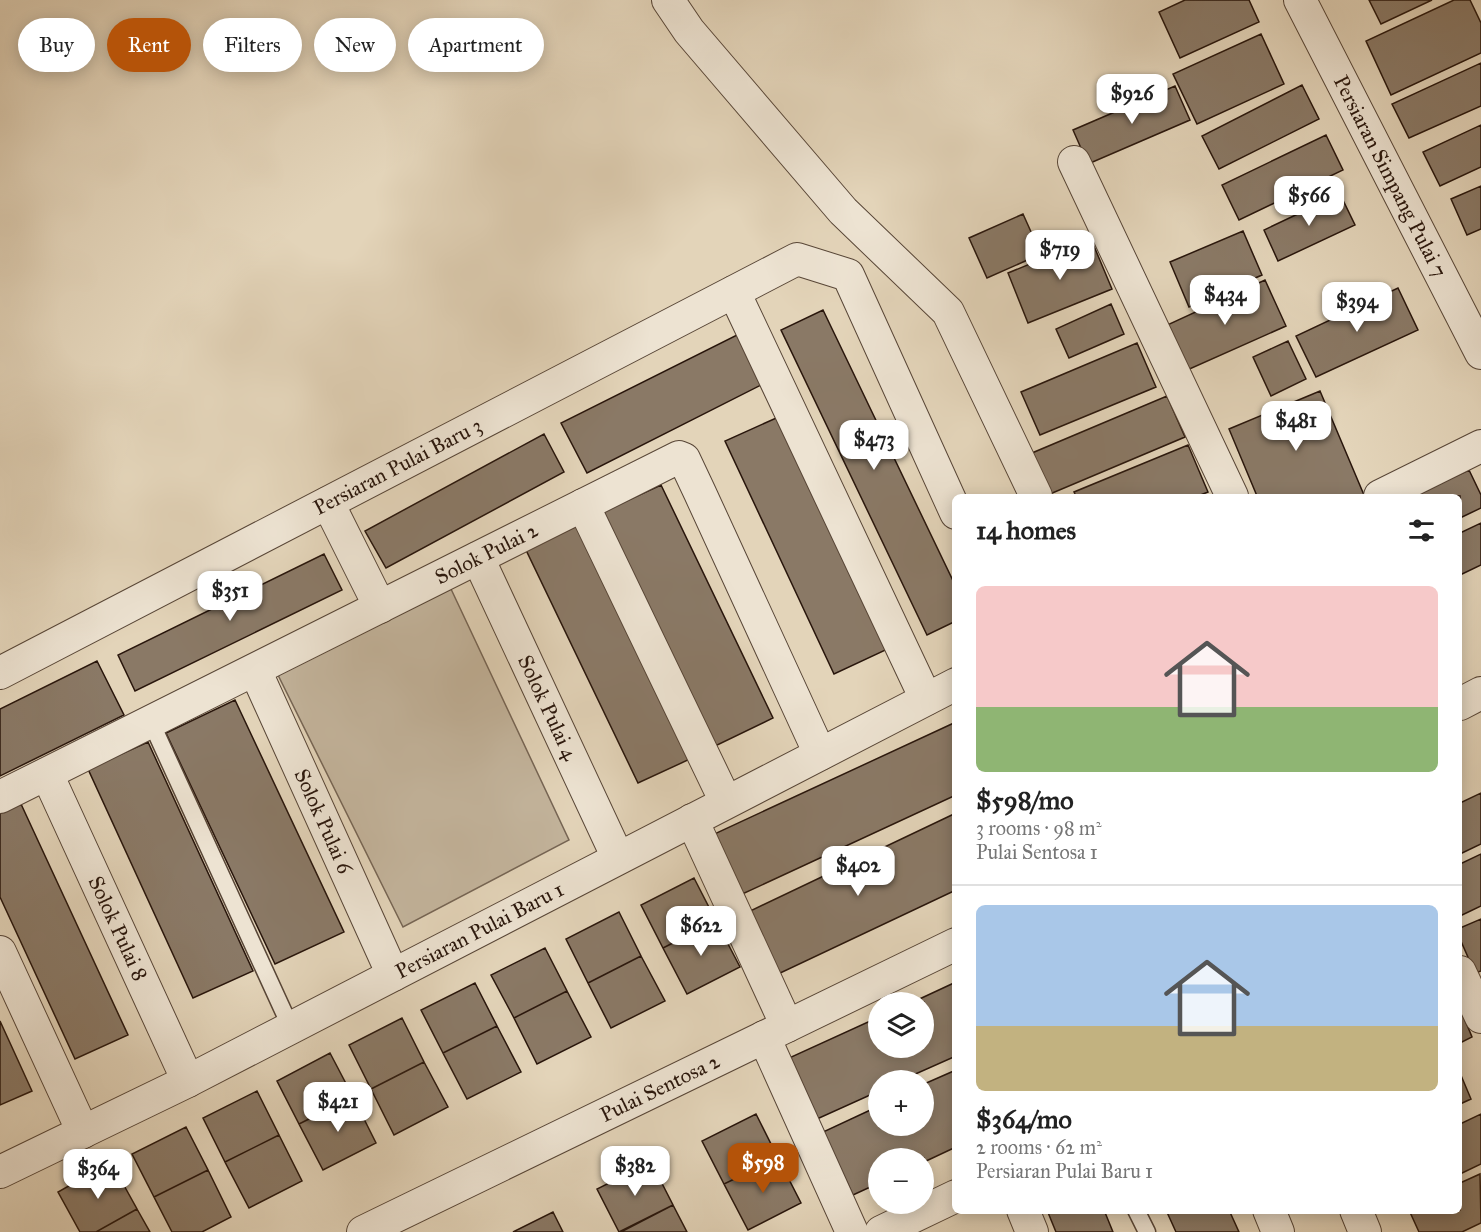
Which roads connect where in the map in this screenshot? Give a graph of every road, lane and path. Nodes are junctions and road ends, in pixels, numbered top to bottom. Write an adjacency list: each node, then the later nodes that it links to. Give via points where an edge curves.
1 (668, 0): 7 (street, via 689,31 843,211 948,312)
2 (1300, 0): 5 (street, Persiaran Simpang Pulai 7)
3 (1074, 162): 8 (street)
4 (734, 292): 10 (street, Persiaran Pulai Baru 3); 11 (street, Persiaran Pulai Baru 3, via 797,259 848,275); 19 (street)
5 (1481, 353)
6 (1481, 446): 9 (street)
7 (1035, 494)
8 (1231, 494)
9 (1384, 494)
10 (328, 503): 14 (street); 16 (street, Persiaran Pulai Baru 3)
11 (952, 504)
12 (583, 505): 13 (street, Solok Pulai 2); 22 (street, Solok Pulai 2, via 683,458); 25 (street)
13 (478, 558): 14 (street, Solok Pulai 2); 27 (street, Solok Pulai 4)
14 (380, 607): 15 (street, Solok Pulai 2)
15 (255, 670): 21 (street, Solok Pulai 2); 30 (street, Solok Pulai 6)
16 (0, 673)
17 (952, 686): 19 (street, Persiaran Pulai Baru 1)
18 (1481, 693): 20 (street)
19 (926, 699): 22 (street, Persiaran Pulai Baru 1)
20 (1462, 703)
21 (151, 722): 23 (street, Solok Pulai 2); 33 (lane)
22 (820, 754): 25 (street, Persiaran Pulai Baru 1)
23 (47, 774): 24 (street, Solok Pulai 2); 35 (street, Solok Pulai 8)
24 (0, 797)
25 (726, 802): 26 (street, Persiaran Pulai Baru 1)
26 (692, 820): 27 (street, Persiaran Pulai Baru 1); 34 (street)
27 (618, 858): 30 (street, Persiaran Pulai Baru 1)
28 (952, 946): 34 (street, Pulai Sentosa 2)
29 (0, 952): 36 (street)
30 (393, 975): 33 (street, Persiaran Pulai Baru 1)
31 (1462, 976): 32 (street)
32 (1481, 1017)
33 (291, 1028): 35 (street, Persiaran Pulai Baru 1)
34 (776, 1032): 43 (street, Pulai Sentosa 2); 45 (street)
35 (188, 1081): 36 (street, Persiaran Pulai Baru 1)
36 (83, 1132): 37 (street, Persiaran Pulai Baru 1)
37 (0, 1172)
38 (952, 1199): 46 (street)
39 (1025, 1214): 47 (street)
40 (1139, 1214): 48 (lane)
41 (1271, 1214): 49 (street)
42 (1358, 1214): 50 (street)
43 (411, 1221): 44 (street, Pulai Sentosa 2)
44 (363, 1232)
45 (852, 1232)
46 (881, 1232)
47 (1032, 1232)
48 (1147, 1232)
49 (1278, 1232)
50 (1365, 1232)

